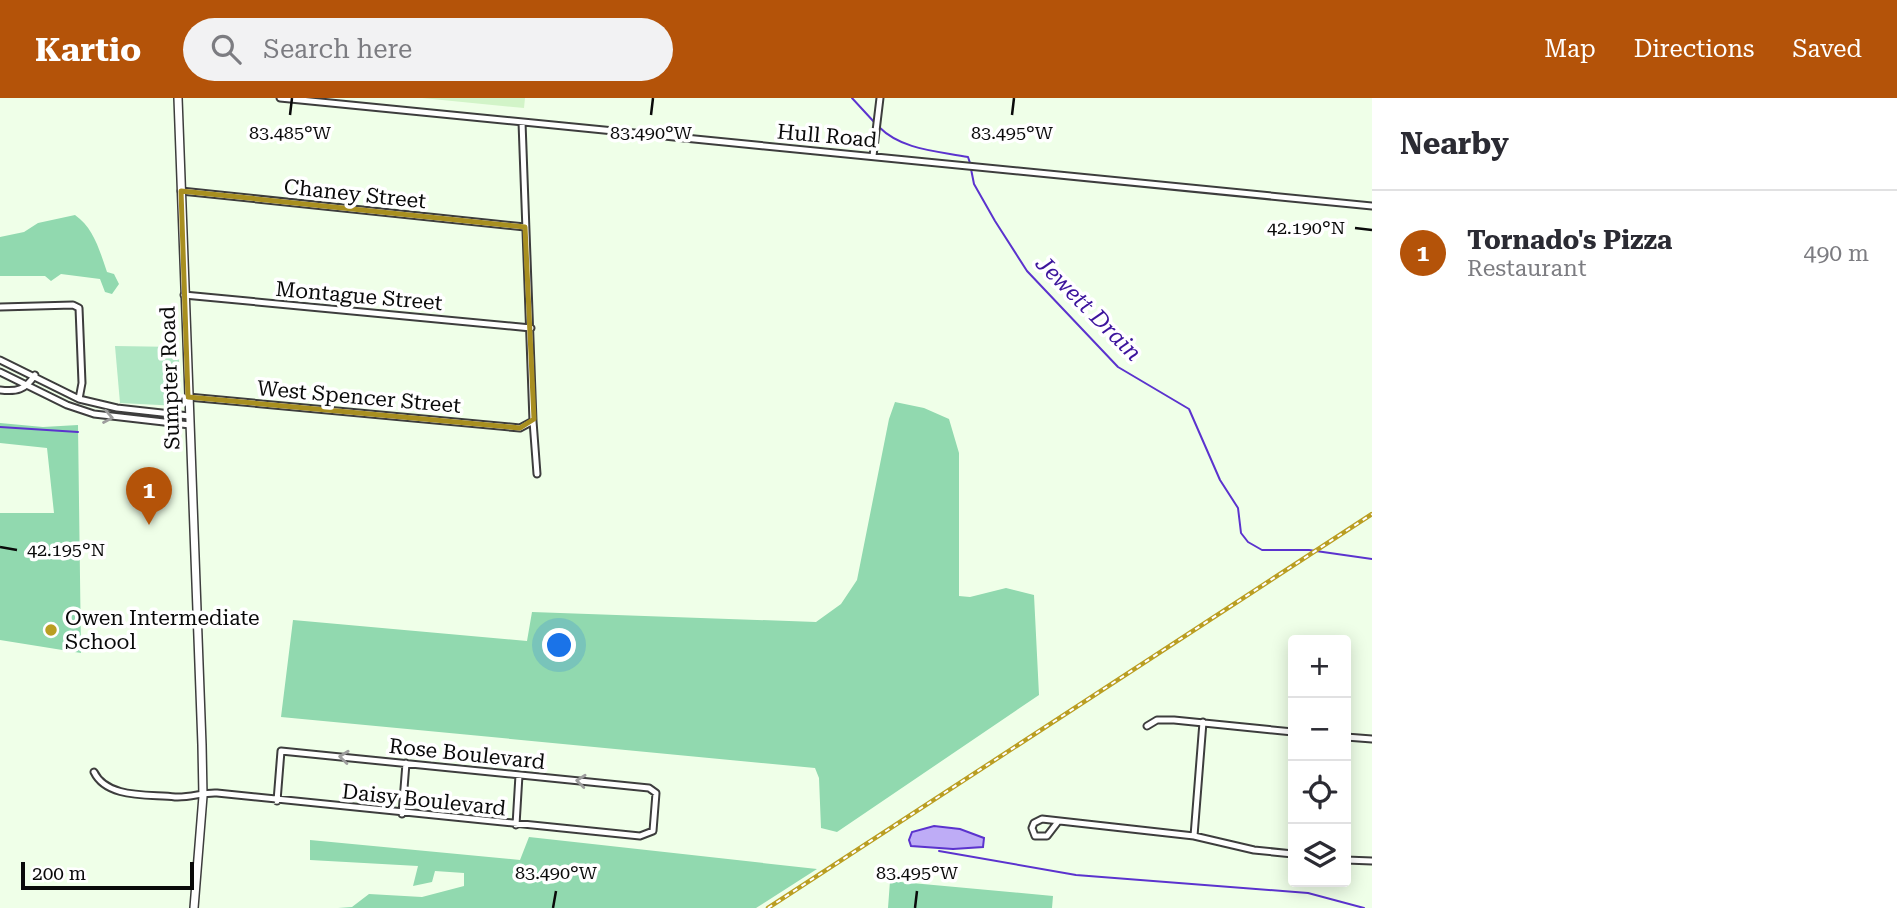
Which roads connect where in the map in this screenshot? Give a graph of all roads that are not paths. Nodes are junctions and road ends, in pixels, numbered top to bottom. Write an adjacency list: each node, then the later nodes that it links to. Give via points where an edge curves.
1 (178, 98): 6 (street, Sumpter Road)
2 (279, 98): 4 (street, Hull Road)
3 (880, 98): 5 (street)
4 (522, 122): 5 (street, Hull Road); 8 (street)
5 (873, 156): 7 (street, Hull Road)
6 (181, 191): 8 (street, Chaney Street); 9 (street, Sumpter Road)
7 (1372, 206)
8 (526, 227): 11 (street)
9 (184, 295): 11 (street, Montague Street); 17 (street, Sumpter Road)
10 (0, 307): 18 (street, via 79,308)
11 (531, 328): 21 (street)
12 (0, 360): 14 (street)
13 (0, 372): 15 (street)
14 (35, 375): 15 (street); 18 (street)
15 (29, 385): 16 (street, via 17,392); 19 (street)
16 (0, 390)
17 (188, 397): 20 (street, Sumpter Road); 21 (street, West Spencer Street, via 487,425)
18 (79, 398): 19 (street); 20 (street, via 121,409)
19 (76, 409): 22 (street, one-way to 22)
20 (189, 416): 22 (street, Sumpter Road)
21 (530, 424): 23 (street)
22 (190, 425): 32 (street, Sumpter Road)
23 (537, 474)
24 (1203, 722): 25 (street, via 1164,719); 26 (street); 38 (street)
25 (1147, 726)
26 (1288, 731)
27 (1351, 738): 28 (street)
28 (1372, 740)
29 (406, 763): 31 (street, Rose Boulevard); 33 (street, Rose Boulevard, one-way to 33, via 281,751); 34 (street)
30 (94, 772): 32 (street, Daisy Boulevard, via 108,789)
31 (519, 775): 36 (street); 37 (street, Rose Boulevard, one-way to 31, via 653,831 655,822 656,793 649,788)
32 (203, 796): 33 (street, Daisy Boulevard, via 212,792); 42 (street, Sumpter Road)
33 (277, 801): 34 (street, Daisy Boulevard)
34 (402, 814): 36 (street, Daisy Boulevard)
35 (1057, 822): 35 (street, via 1034,823 1035,836 1048,836); 38 (street)
36 (516, 825): 37 (street, Daisy Boulevard)
37 (643, 836)
38 (1194, 836): 39 (street)
39 (1288, 853)
40 (1351, 859): 41 (street)
41 (1372, 861)
42 (194, 908)

